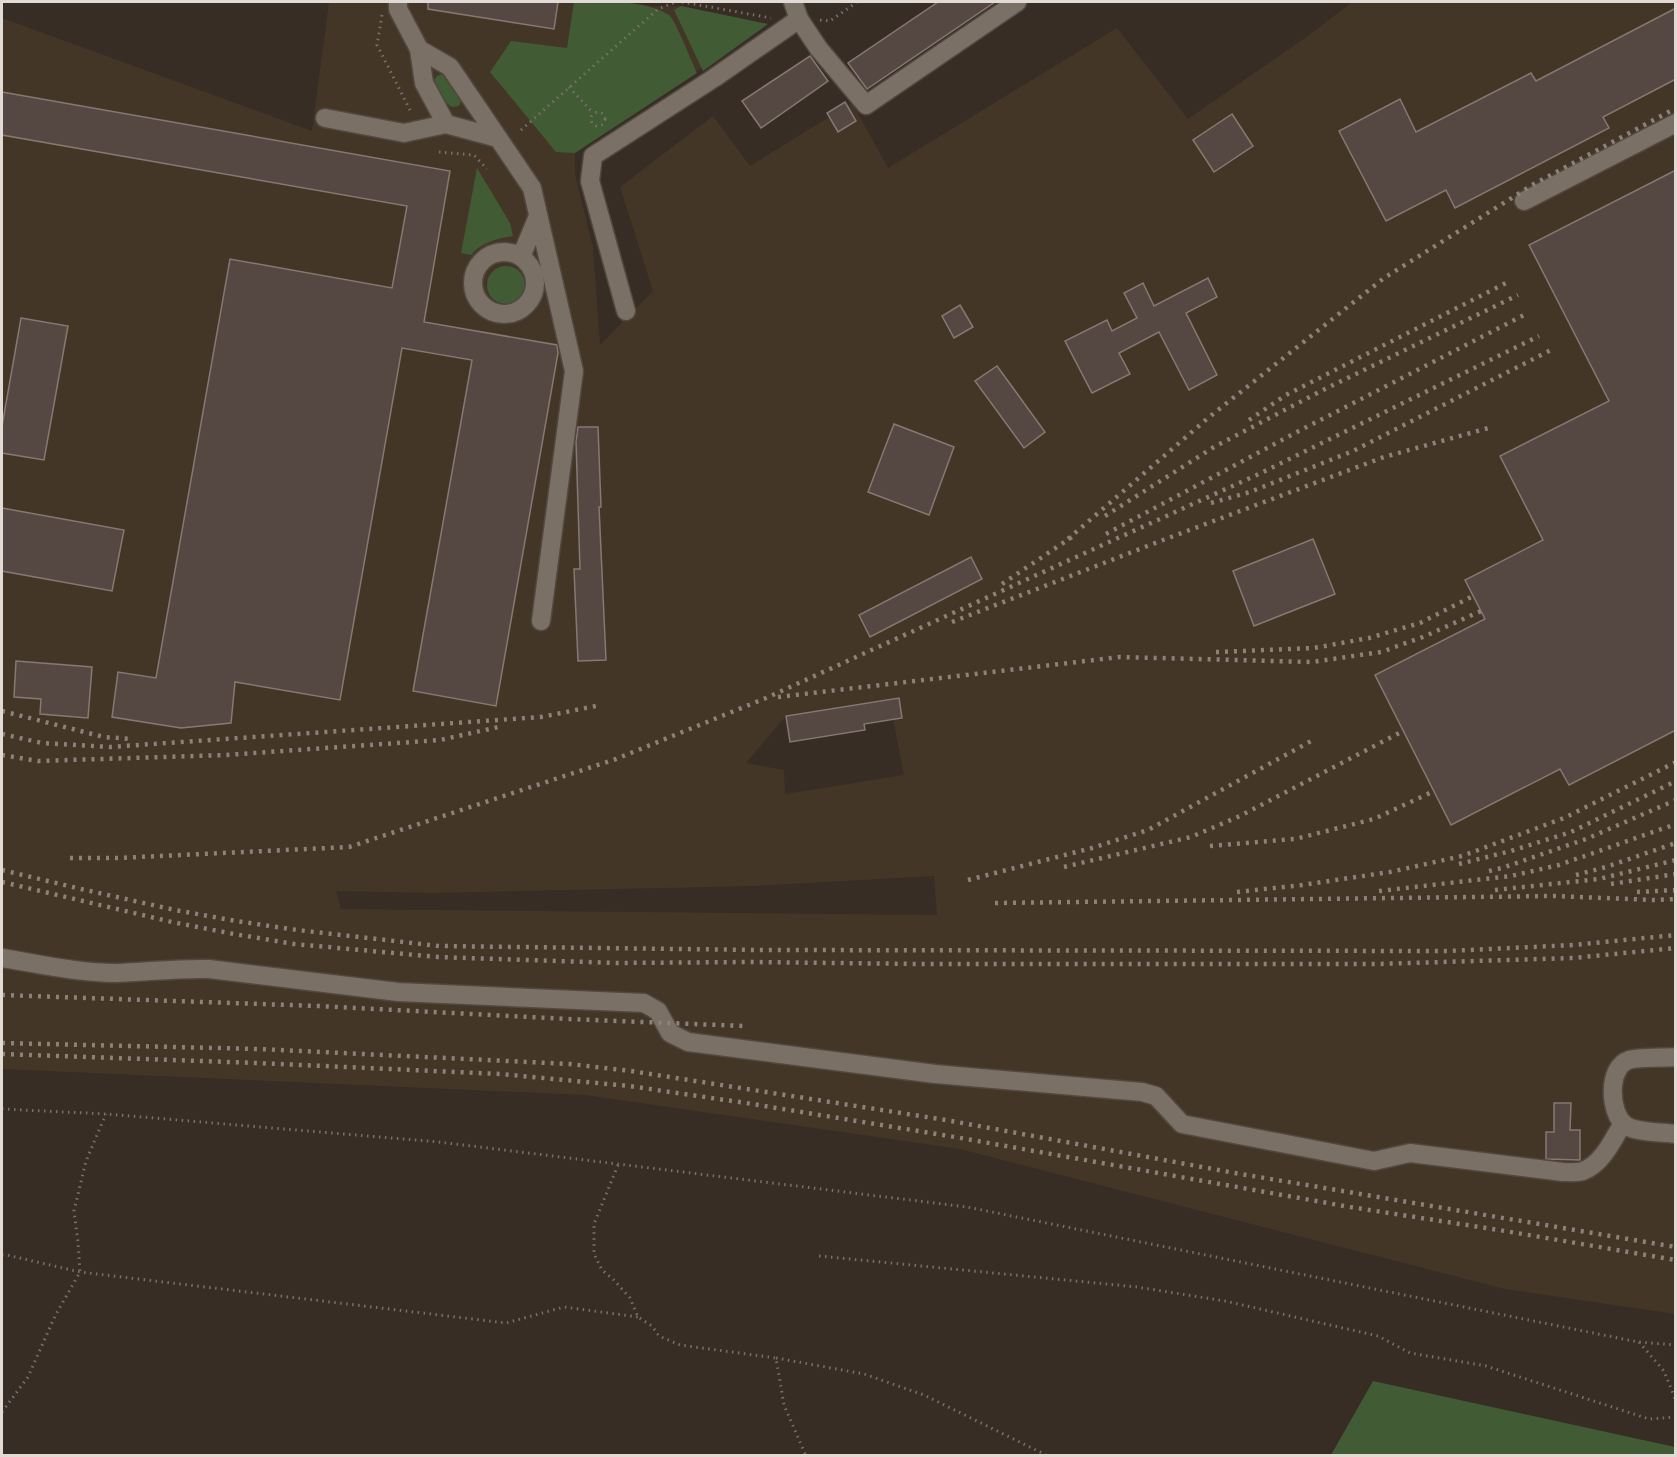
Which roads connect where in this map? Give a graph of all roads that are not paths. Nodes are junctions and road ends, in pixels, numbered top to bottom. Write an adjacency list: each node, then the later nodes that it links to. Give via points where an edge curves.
1 (398, 2): 4 (lane)
2 (1017, 2): 3 (lane, via 866,105 819,50)
3 (796, 10): 13 (lane, via 714,78 593,156 590,181)
4 (419, 49): 7 (lane, via 424,83); 8 (lane, via 450,66)
5 (325, 118): 7 (lane, via 404,133)
6 (1676, 123): 9 (lane)
7 (446, 124): 8 (lane)
8 (498, 138): 10 (lane, via 532,188)
9 (1524, 201)
10 (538, 216): 11 (lane); 14 (lane)
11 (521, 257): 12 (lane, via 533,272 535,282); 12 (lane, via 512,253 492,254 477,267 473,287 482,305 501,314 512,313)
12 (529, 302): 14 (lane)
13 (626, 311)
14 (562, 318): 15 (lane, via 574,371)
15 (541, 621)
16 (2, 958): 18 (lane, via 114,973 209,969 398,992 644,1003 658,1011 670,1033 688,1041 935,1074 1142,1092 1156,1096 1182,1124 1374,1161 1410,1154 1580,1172 1592,1167 1603,1155)
17 (1676, 1057): 18 (lane, via 1628,1060 1620,1066 1613,1094 1614,1109)
18 (1623, 1123): 19 (lane, via 1638,1130)
19 (1676, 1134)

